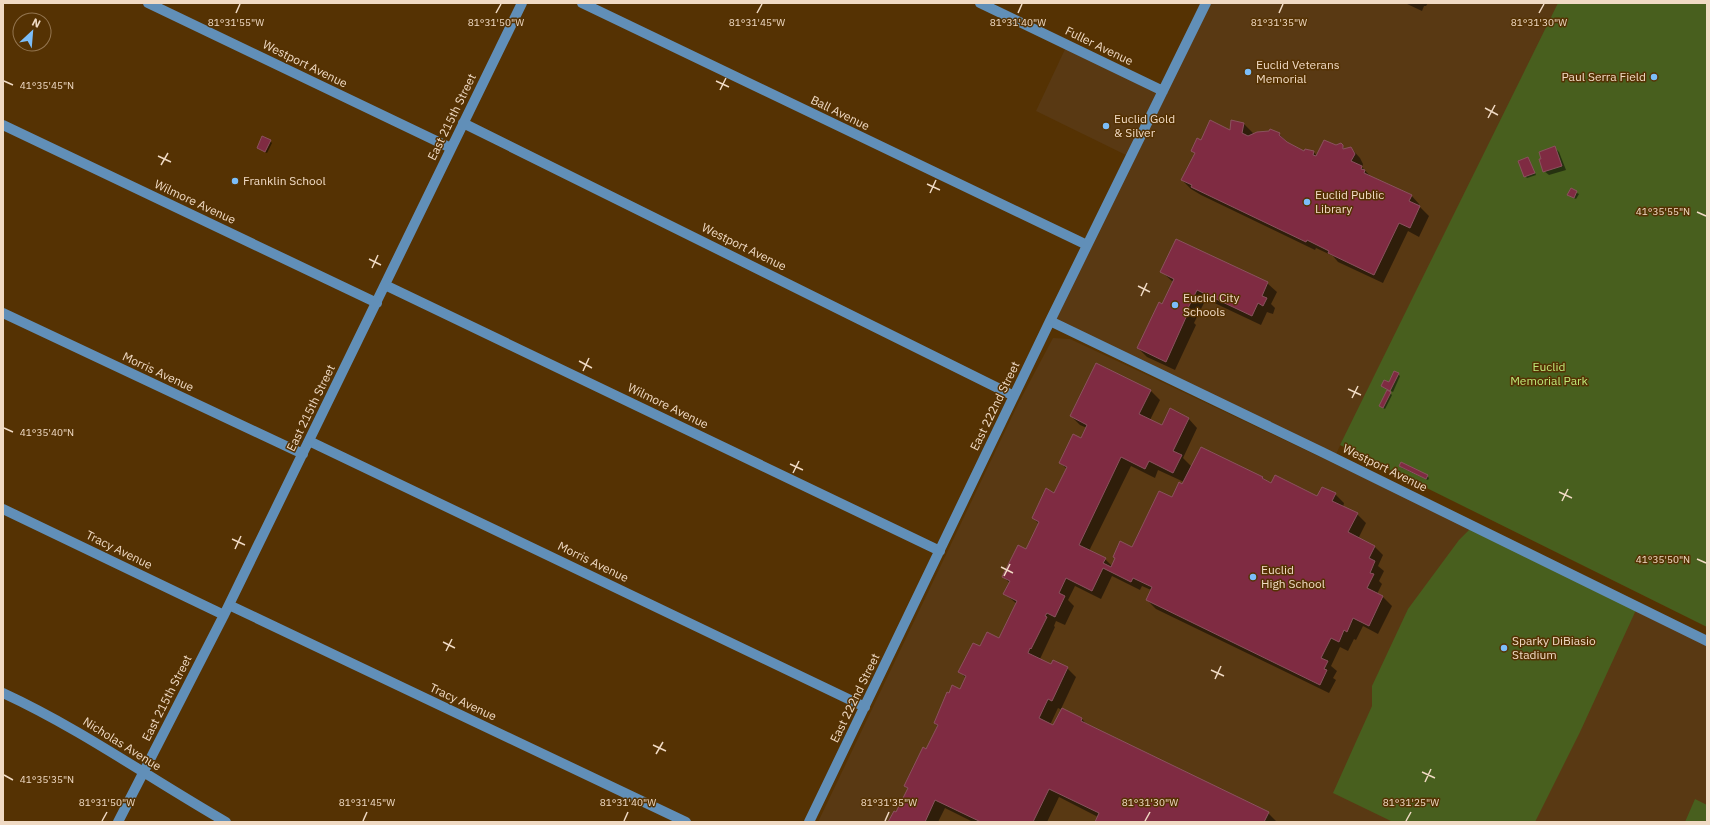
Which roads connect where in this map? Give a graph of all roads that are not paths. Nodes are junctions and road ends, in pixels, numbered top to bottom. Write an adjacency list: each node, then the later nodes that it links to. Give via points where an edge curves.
1 (148, 3): 9 (street, Westport Avenue)
2 (522, 3): 7 (street, East 215th Street)
3 (582, 3): 10 (street, Ball Avenue)
4 (980, 3): 6 (street, Fuller Avenue)
5 (1206, 3): 6 (street, East 222nd Street)
6 (1163, 92): 10 (street, East 222nd Street)
7 (463, 123): 9 (street, East 215th Street); 15 (street, Westport Avenue)
8 (3, 125): 12 (street, Wilmore Avenue)
9 (451, 148): 11 (street, East 215th Street)
10 (1087, 245): 14 (street, East 222nd Street)
11 (385, 285): 12 (street, East 215th Street); 19 (street, Wilmore Avenue)
12 (377, 303): 16 (street, East 215th Street)
13 (3, 313): 17 (street, Morris Avenue)
14 (1050, 321): 15 (street, East 222nd Street); 22 (street, Westport Avenue)
15 (1014, 396): 19 (street, East 222nd Street)
16 (309, 441): 17 (street, East 215th Street); 24 (street, Morris Avenue)
17 (303, 454): 20 (street, East 215th Street)
18 (3, 509): 21 (street, Tracy Avenue)
19 (940, 551): 24 (street, East 222nd Street)
20 (229, 606): 21 (street, East 215th Street); 28 (street, Tracy Avenue)
21 (224, 615): 25 (street, East 215th Street)
22 (1707, 641)
23 (3, 693): 25 (street, Nicholas Avenue, via 75,730)
24 (865, 707): 29 (street, East 222nd Street)
25 (143, 772): 26 (street, East 215th Street); 27 (street, Nicholas Avenue)
26 (118, 822)
27 (226, 822)
28 (686, 822)
29 (809, 822)

